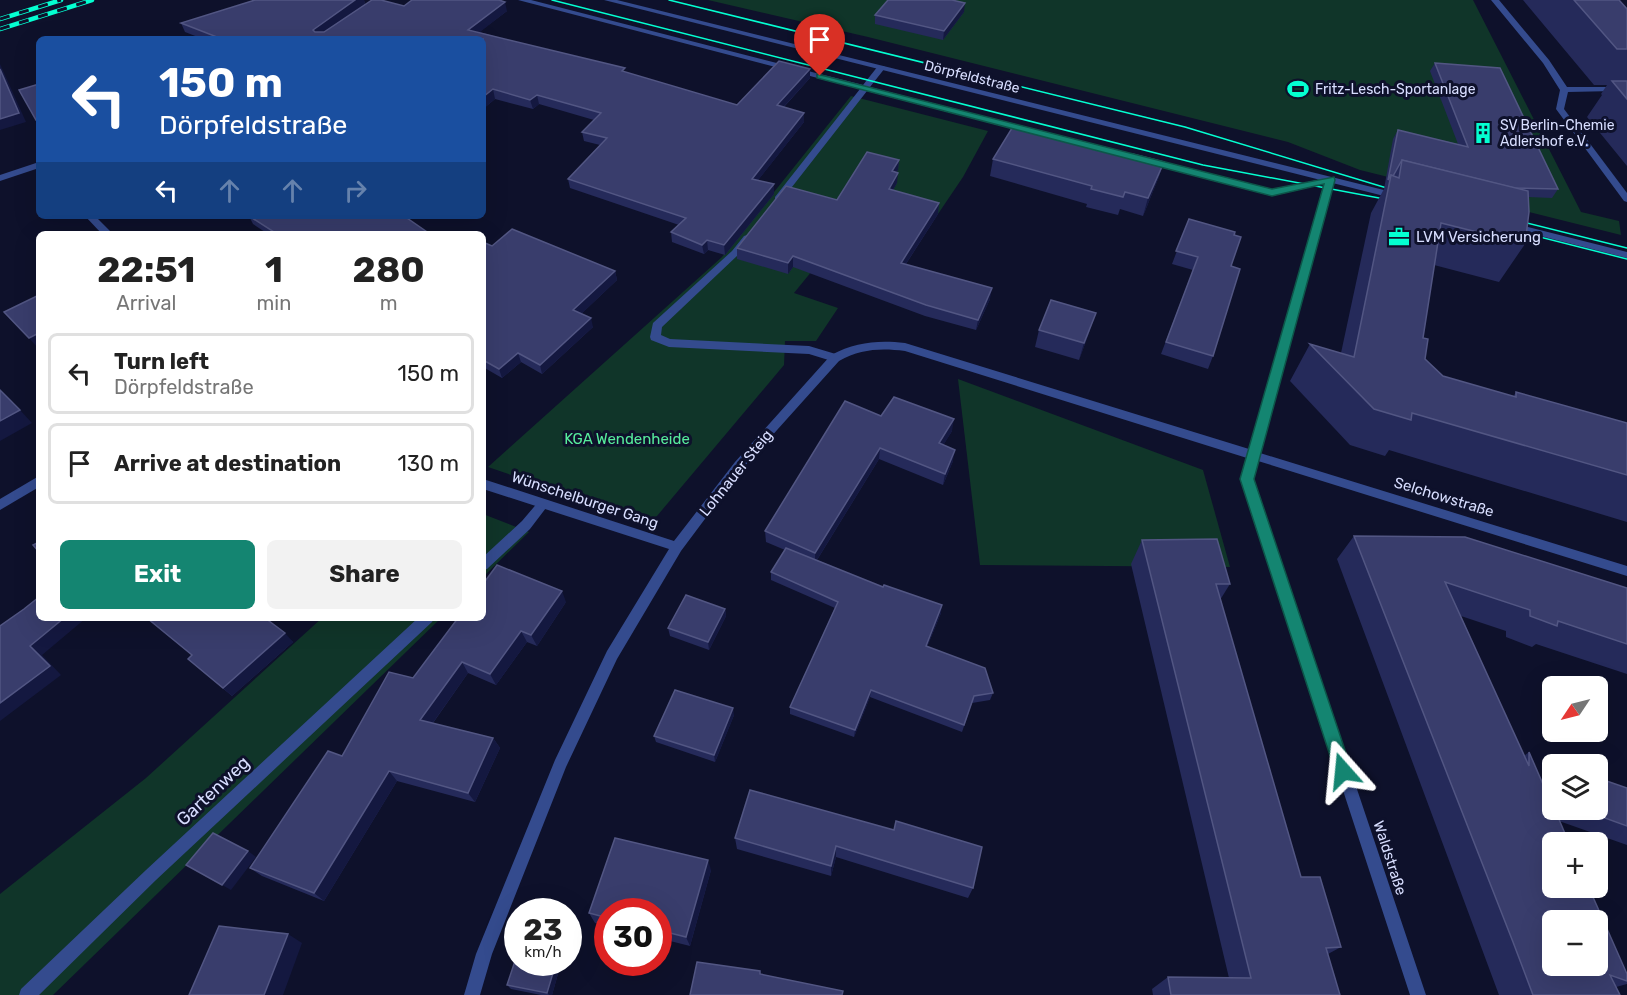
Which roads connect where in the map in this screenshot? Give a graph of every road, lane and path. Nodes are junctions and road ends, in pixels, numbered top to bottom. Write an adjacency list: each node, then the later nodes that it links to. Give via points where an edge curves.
1 (522, 0): 5 (street, Dörpfeldstraße)
2 (608, 0): 4 (street, Dörpfeldstraße)
3 (1495, 0): 7 (street)
4 (881, 68): 5 (street); 10 (street, Dörpfeldstraße)
5 (866, 88): 10 (street, Dörpfeldstraße, via 1272,193); 13 (street)
6 (1615, 89): 7 (street)
7 (1564, 90): 11 (street, via 1560,109)
8 (36, 166): 9 (street)
9 (0, 178)
10 (1330, 180): 12 (street, Dörpfeldstraße); 20 (street, Waldstraße)
11 (1627, 199)
12 (1410, 200)
13 (772, 207)
14 (93, 219): 17 (street)
15 (1502, 223): 18 (street)
16 (757, 225): 19 (street, via 735,253 657,326 655,337 669,343 809,350)
17 (105, 231)
18 (1627, 255)
19 (835, 358): 20 (street, Lohnauer Steig, via 853,348 878,343 905,347); 25 (street, Lohnauer Steig, via 739,465)
20 (1252, 456): 27 (street, Selchowstraße); 31 (street, Waldstraße, via 1247,479)
21 (36, 483): 24 (street)
22 (486, 485): 23 (street, Wünschelburger Gang)
23 (543, 504): 25 (street, Wünschelburger Gang); 26 (street)
24 (0, 506)
25 (677, 547): 30 (street, Lohnauer Steig, via 612,655 560,765 484,954)
26 (486, 563)
27 (1627, 571)
28 (424, 621): 29 (street, Gartenweg)
29 (27, 995)
30 (472, 995)
31 (1418, 995)

